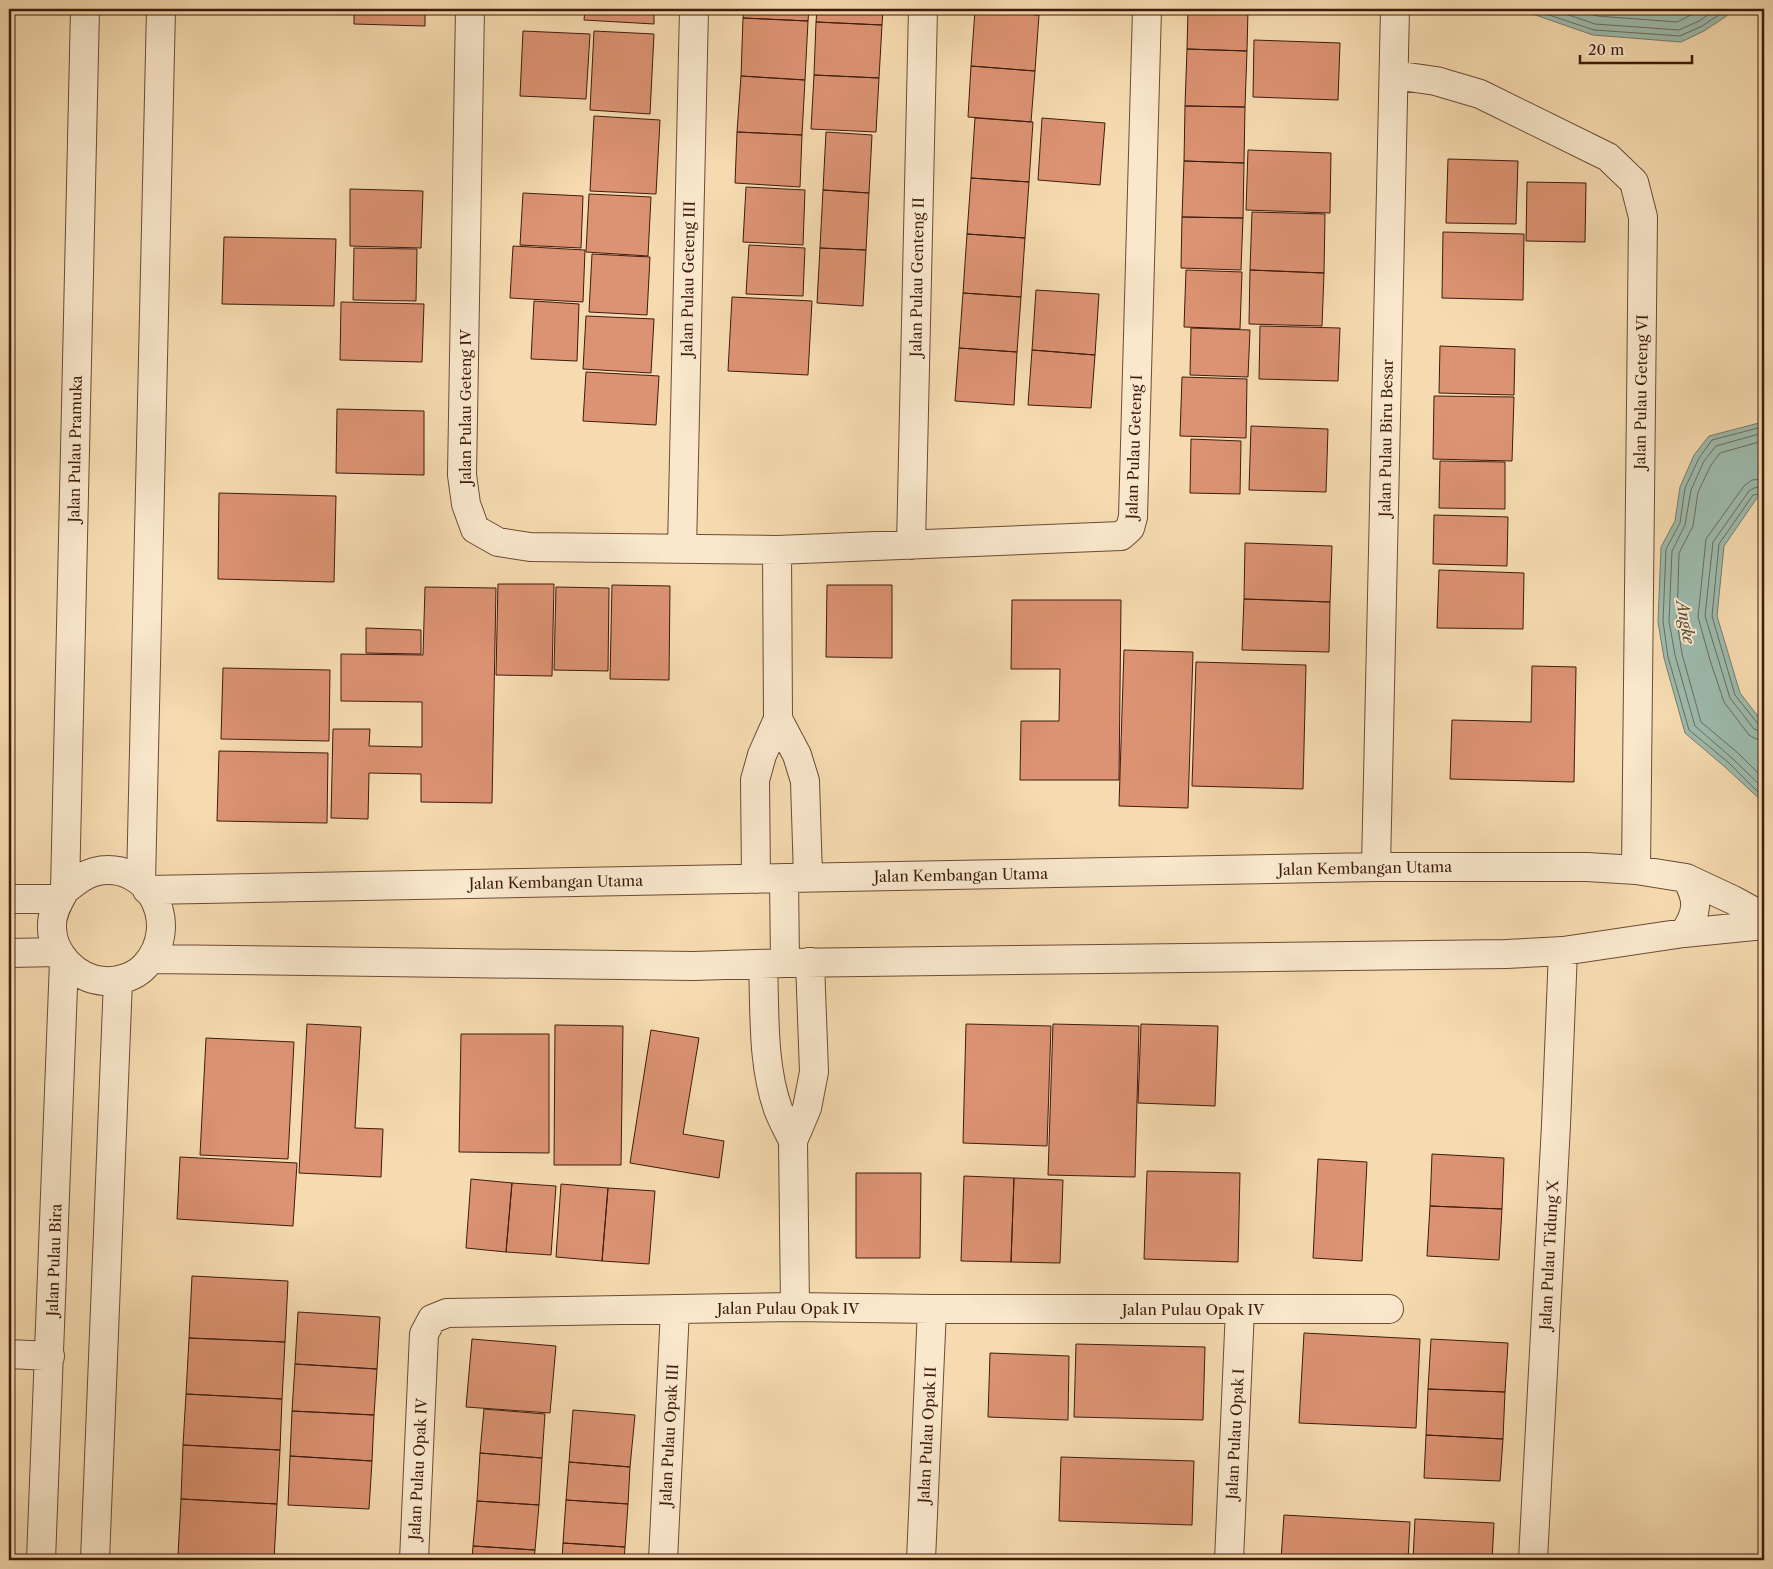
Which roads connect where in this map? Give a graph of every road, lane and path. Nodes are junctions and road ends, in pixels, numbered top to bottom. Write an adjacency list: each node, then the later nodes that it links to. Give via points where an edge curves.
1 (85, 9): 19 (street, Jalan Pulau Pramuka)
2 (161, 9): 18 (street)
3 (470, 9): 10 (street, Jalan Pulau Geteng IV, via 462,475 466,504 475,528 498,542 530,547)
4 (694, 9): 10 (street, Jalan Pulau Geteng III)
5 (923, 9): 9 (street, Jalan Pulau Genteng II)
6 (1148, 9): 9 (street, Jalan Pulau Geteng I, via 1134,518 1130,528 1121,536)
7 (1395, 9): 8 (street, Jalan Pulau Biru Besar)
8 (1394, 75): 13 (street, Jalan Pulau Biru Besar); 14 (street, Jalan Pulau Geteng VI, via 1436,81 1480,94 1608,157 1634,182 1643,217)
9 (911, 545): 11 (street, Jalan Pulau Geteng I)
10 (682, 549): 11 (street, Jalan Pulau Geteng IV)
11 (777, 550): 12 (street)
12 (778, 719): 15 (street, via 806,781); 17 (street, via 755,780)
13 (1376, 867): 14 (street, Jalan Kembangan Utama); 15 (street, Jalan Kembangan Utama)
14 (1636, 870): 16 (street, Jalan Kembangan Utama)
15 (796, 878): 17 (street, Jalan Kembangan Utama); 28 (street)
16 (1686, 878): 21 (street, Jalan Kembangan Utama); 23 (street, via 1694,891 1696,906)
17 (756, 879): 18 (street, Jalan Kembangan Utama)
18 (144, 886): 19 (street, via 127,874 94,872 78,879); 27 (street, via 156,900 161,915 162,930)
19 (62, 895): 20 (street); 26 (street, via 52,925 55,944)
20 (9, 899)
21 (1764, 917)
22 (1764, 925): 23 (street)
23 (1684, 933): 24 (street)
24 (1563, 950): 28 (street, via 1506,954); 44 (street, Jalan Pulau Tidung X)
25 (9, 953): 26 (street)
26 (62, 956): 29 (street, via 76,971 89,978); 37 (street, Jalan Pulau Bira)
27 (151, 959): 28 (street, via 694,966); 29 (street, via 131,976)
28 (786, 963): 30 (street, via 814,1072 807,1108); 30 (street, via 765,1034 769,1076 778,1110)
29 (118, 980): 39 (street)
30 (793, 1141): 31 (street)
31 (795, 1307): 33 (street, Jalan Pulau Opak IV); 35 (street, Jalan Pulau Opak IV)
32 (1389, 1308): 34 (street, Jalan Pulau Opak IV)
33 (675, 1309): 40 (street, Jalan Pulau Opak IV, via 447,1313 432,1319 424,1334); 41 (street, Jalan Pulau Opak III)
34 (1240, 1309): 35 (street, Jalan Pulau Opak IV); 43 (street, Jalan Pulau Opak I)
35 (932, 1310): 42 (street, Jalan Pulau Opak II)
36 (9, 1354): 37 (street)
37 (50, 1356): 38 (street, Jalan Pulau Bira)
38 (42, 1560)
39 (95, 1560)
40 (414, 1560)
41 (664, 1560)
42 (921, 1560)
43 (1229, 1560)
44 (1533, 1560)

